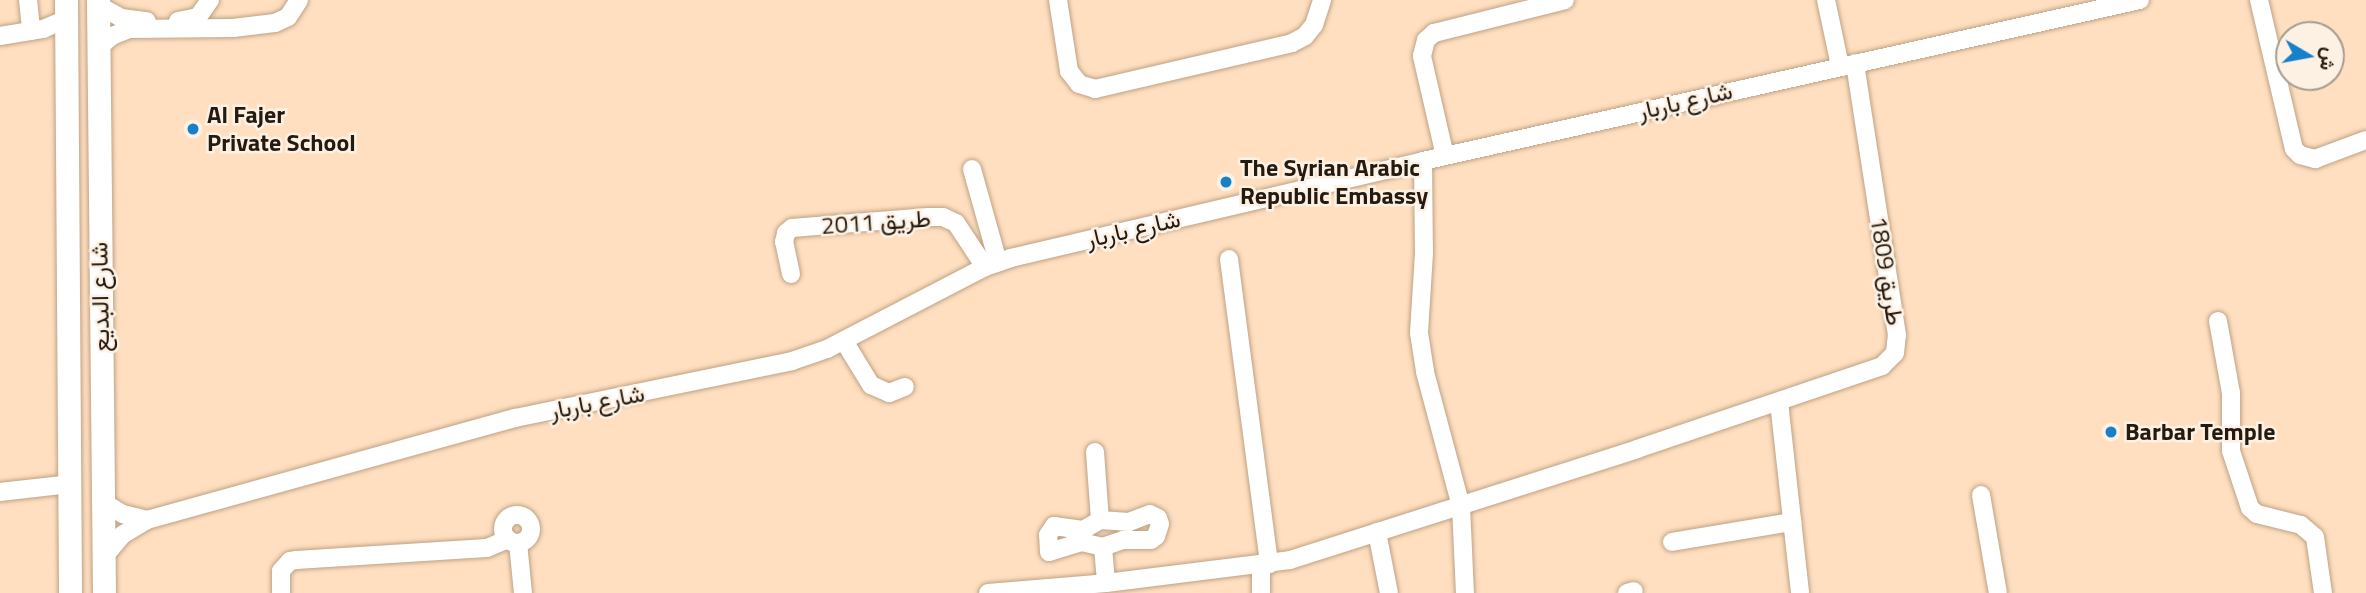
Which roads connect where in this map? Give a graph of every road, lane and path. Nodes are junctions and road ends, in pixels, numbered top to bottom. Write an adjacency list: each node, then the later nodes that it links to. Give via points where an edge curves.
1 (28, 0): 15 (street)
2 (212, 0): 10 (street, via 203,13 187,20 130,20); 14 (street)
3 (299, 0): 14 (street, via 294,12 282,21)
4 (1058, 0): 5 (street, via 1069,71 1079,84 1095,89 1292,43 1314,25)
5 (1322, 0)
6 (1565, 0): 11 (street)
7 (1826, 0): 18 (street, طريق 1809)
8 (2140, 0): 12 (street, شارع باربار)
9 (2259, 0): 19 (street, via 2294,149 2315,159)
10 (98, 3): 17 (main road, شارع البديع)
11 (1535, 4): 20 (street, via 1434,33 1423,45)
12 (2073, 7): 18 (street, شارع باربار)
13 (66, 9): 15 (street); 31 (main road, شارع البديع)
14 (233, 28): 17 (street, via 129,29)
15 (32, 31): 16 (street)
16 (0, 36)
17 (98, 48): 34 (main road, شارع البديع)
18 (1847, 65): 20 (street, شارع باربار); 29 (street, طريق 1809, via 1896,347 1882,366)
19 (2366, 140)
20 (1445, 156): 21 (street, شارع باربار)
21 (1423, 161): 24 (street, شارع باربار); 35 (street, via 1421,353)
22 (972, 169): 24 (street)
23 (1229, 259): 45 (street)
24 (991, 265): 25 (street, طريق 2011, via 956,223 929,216 792,228 784,242); 27 (street, شارع باربار)
25 (791, 274)
26 (2218, 321): 60 (street, via 2231,393 2231,452 2250,509 2301,525 2315,537)
27 (844, 341): 28 (street, via 871,384 889,393); 36 (street, شارع باربار, via 792,362 515,418)
28 (905, 387)
29 (1779, 402): 35 (street, طريق 1809); 38 (street)
30 (1095, 452): 37 (street)
31 (69, 484): 32 (street); 49 (main road, شارع البديع)
32 (0, 492)
33 (1981, 495): 59 (street)
34 (102, 501): 36 (street, via 123,514); 44 (main road, شارع البديع)
35 (1461, 506): 39 (street, طريق 1809); 57 (street)
36 (147, 520): 44 (street, شارع باربار, via 122,536)
37 (1100, 520): 40 (street); 42 (street, via 1126,531)
38 (1792, 522): 41 (street); 58 (street)
39 (1377, 533): 45 (street, طريق 1809); 56 (street)
40 (1081, 536): 42 (street); 43 (street); 43 (street, via 1062,524 1054,526 1048,535)
41 (1672, 542)
42 (1103, 547): 48 (street)
43 (1049, 552): 46 (street)
44 (103, 558): 50 (main road, شارع البديع)
45 (1265, 564): 47 (street, طريق 1809); 55 (street)
46 (1051, 571)
47 (1182, 575): 48 (street, طريق 1809); 54 (street)
48 (1106, 583): 53 (street, طريق 1809)
49 (71, 593)
50 (104, 593)
51 (281, 593): 52 (street, via 281,571 290,561 487,548 513,541)
52 (523, 593)
53 (988, 593)
54 (1183, 593)
55 (1261, 593)
56 (1389, 593)
57 (1465, 593)
58 (1800, 593)
59 (1998, 593)
60 (2323, 593)

